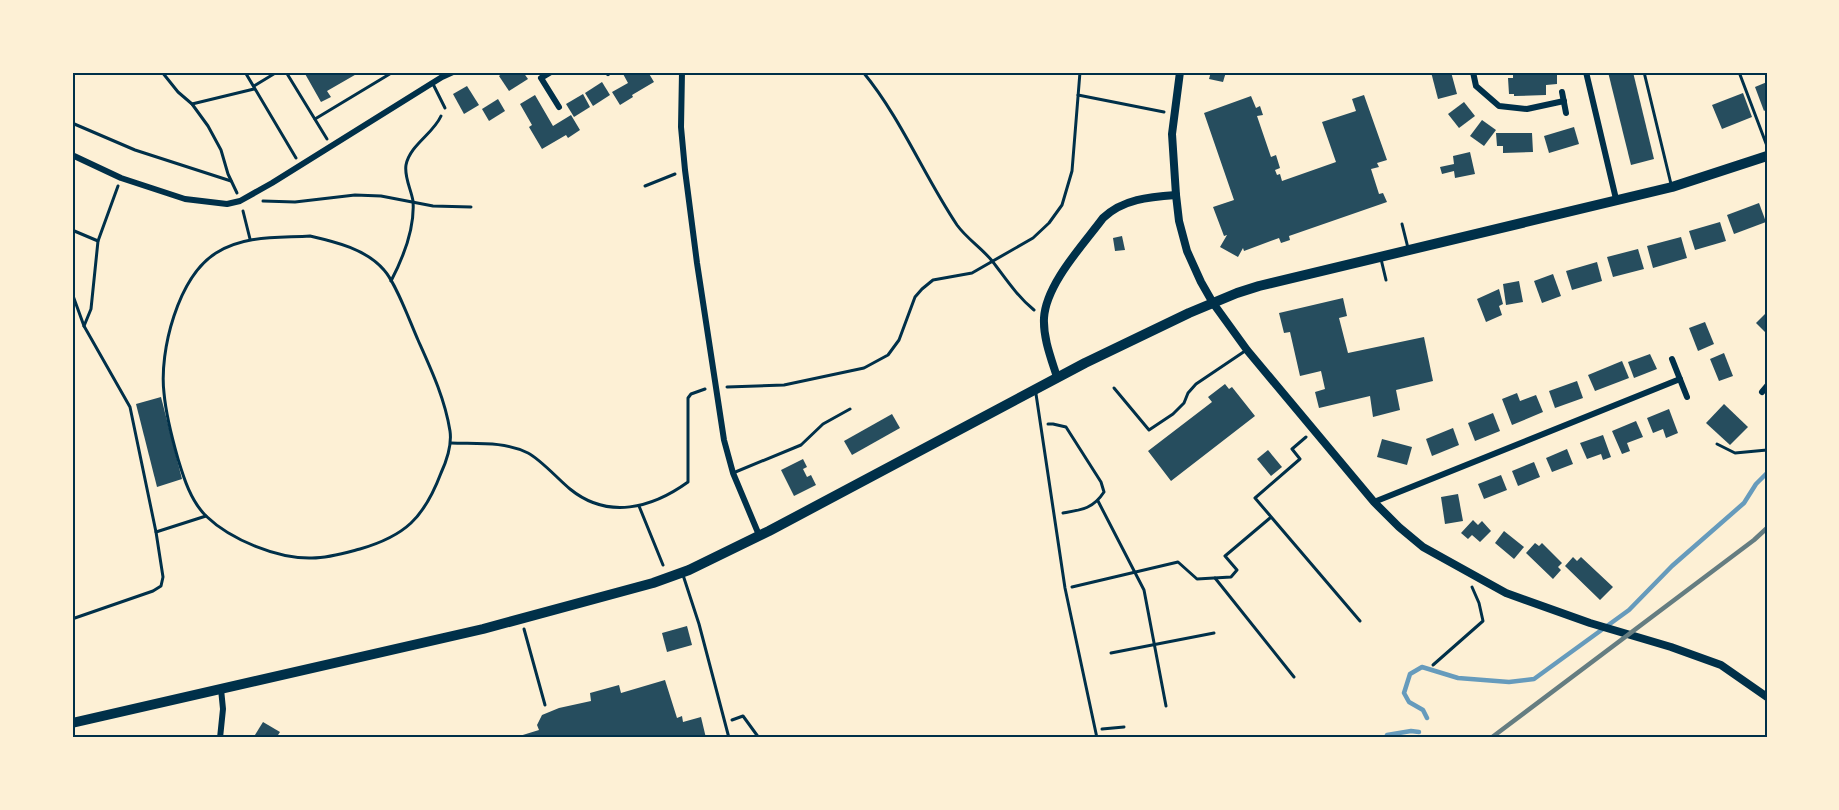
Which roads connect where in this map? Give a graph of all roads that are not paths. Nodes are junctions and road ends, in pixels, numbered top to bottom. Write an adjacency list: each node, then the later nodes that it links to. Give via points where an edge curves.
1 (453, 72): 9 (street)
2 (550, 72): 12 (street, via 541,78)
3 (682, 72): 38 (street, via 685,170 724,440)
4 (1180, 72): 19 (street, via 1172,134)
5 (1473, 72): 11 (street, via 1476,86 1499,106 1527,109)
6 (1586, 72): 20 (street)
7 (1644, 72): 18 (lane)
8 (1739, 72): 15 (lane)
9 (432, 83): 13 (lane); 16 (street, via 240,201 227,204 185,199 121,178)
10 (1563, 92): 11 (street)
11 (1564, 101): 14 (street)
12 (559, 107)
13 (445, 108)
14 (1566, 113)
15 (1767, 146)
16 (72, 155)
17 (1767, 156): 18 (main road)
18 (1672, 187): 20 (main road)
19 (1176, 195): 25 (street, via 1187,251); 28 (street, via 1139,199 1112,209 1055,283 1044,318 1047,348)
20 (1616, 199): 22 (main road)
21 (1402, 224): 22 (lane)
22 (1409, 250): 23 (main road)
23 (1380, 257): 24 (lane); 25 (main road, via 1250,289)
24 (1386, 280)
25 (1212, 303): 26 (street); 28 (main road)
26 (1246, 350): 31 (lane, via 1196,384 1173,414 1149,430); 39 (street)
27 (1672, 359): 29 (street)
28 (1057, 377): 32 (main road)
29 (1680, 379): 34 (street); 39 (street)
30 (1767, 386): 33 (street)
31 (1114, 388)
32 (1035, 389): 40 (main road); 47 (lane, via 1065,588)
33 (1761, 392)
34 (1687, 397)
35 (850, 409): 38 (lane, via 823,424 801,445)
36 (1717, 444): 37 (lane, via 1735,453)
37 (1767, 450)
38 (733, 473): 40 (street)
39 (1374, 502): 43 (street, via 1423,547 1506,593 1721,665)
40 (759, 536): 41 (main road)
41 (682, 572): 42 (main road, via 483,629); 46 (lane)
42 (221, 688): 44 (main road); 45 (street)
43 (1767, 697)
44 (72, 723)
45 (220, 738)
46 (729, 738)
47 (1097, 738)

